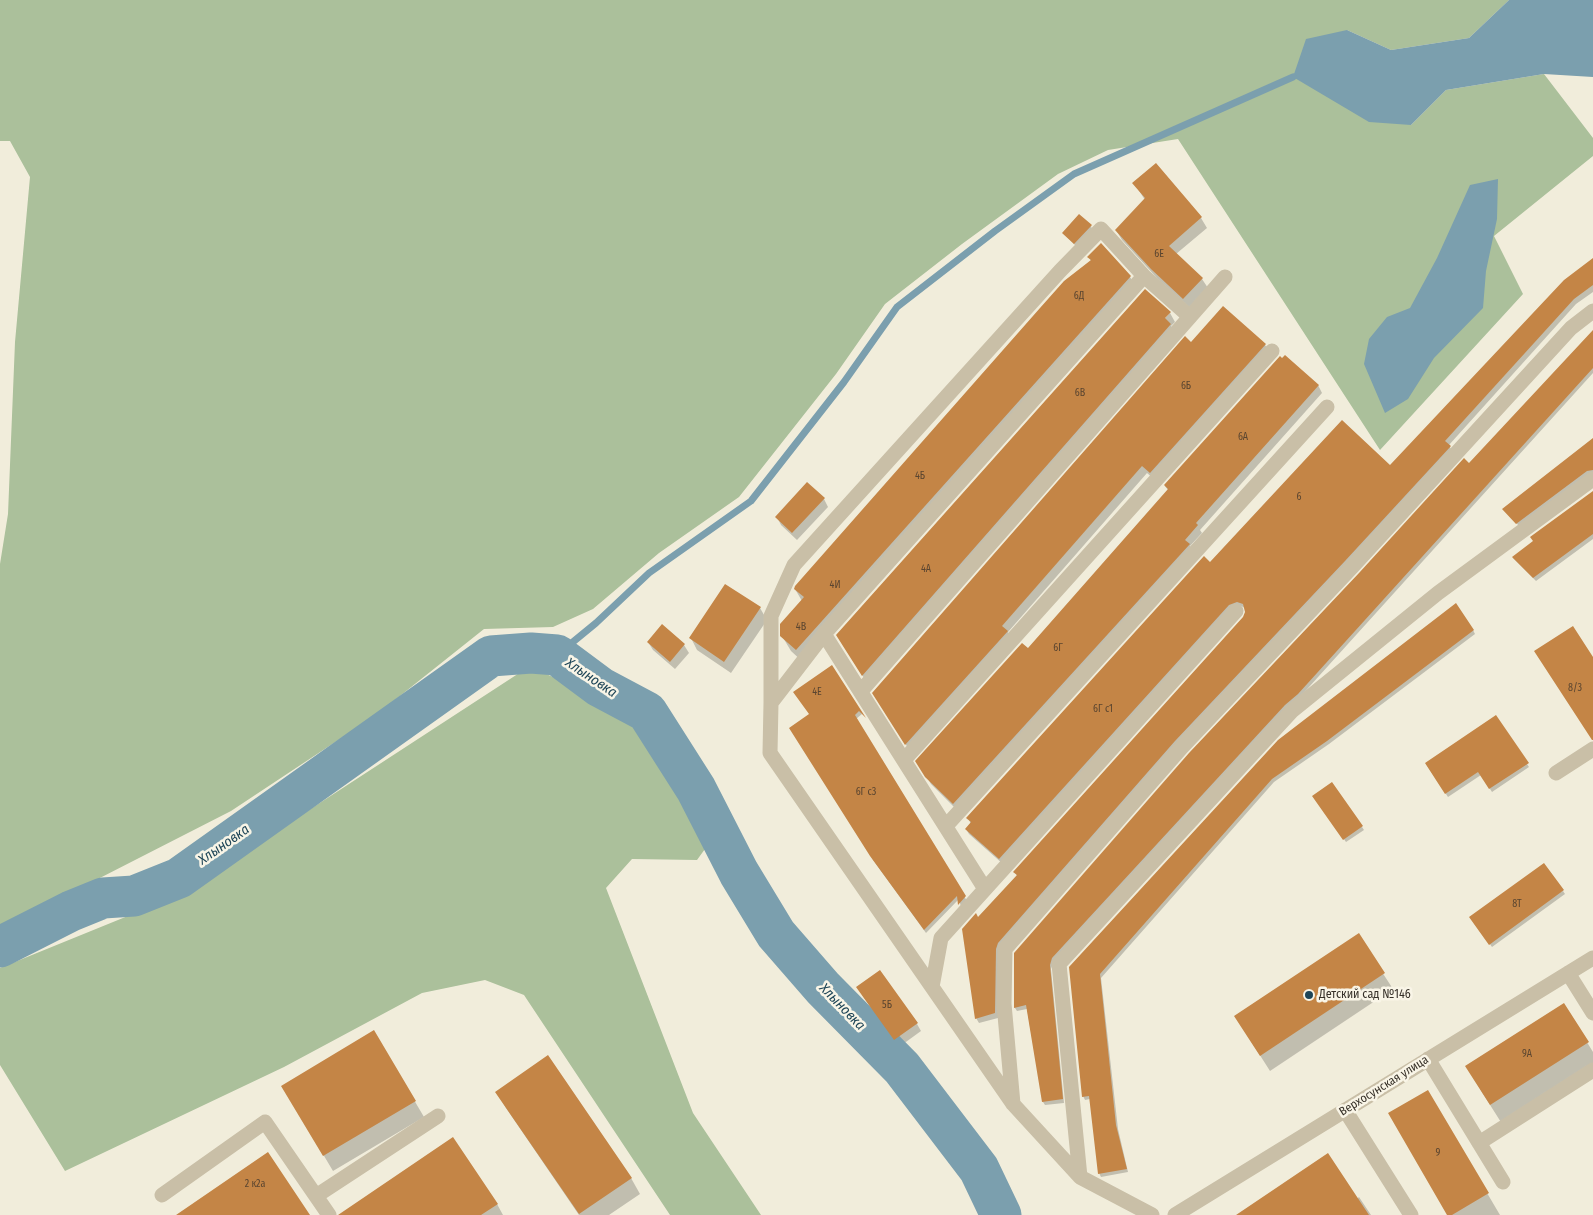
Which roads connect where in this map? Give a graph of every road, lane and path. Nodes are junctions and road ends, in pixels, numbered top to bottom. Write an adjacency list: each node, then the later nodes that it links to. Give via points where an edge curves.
1 (1144, 276): 4 (street); 9 (street); 11 (street, via 1101,228 794,565 771,616)
2 (1225, 278): 4 (street)
3 (1593, 311): 23 (street, via 1571,328 1182,747 1005,949 1004,1004)
4 (1190, 317): 10 (street)
5 (1272, 351): 13 (street)
6 (1327, 407): 15 (street)
7 (1593, 479): 27 (street, via 1438,594 1292,711 1059,964)
8 (1236, 612): 16 (street)
9 (824, 634): 10 (street); 11 (street)
10 (861, 691): 13 (street)
11 (771, 703): 19 (street, via 770,753)
12 (1593, 749): 14 (street)
13 (904, 760): 15 (street)
14 (1556, 773)
15 (946, 826): 16 (street)
16 (986, 889): 19 (street, via 941,938)
17 (1593, 958): 18 (street, Верхосунская улица)
18 (1568, 973): 20 (street); 21 (street, Верхосунская улица)
19 (932, 987): 23 (street)
20 (1593, 1013)
21 (1428, 1059): 24 (street, Верхосунская улица); 26 (street)
22 (1593, 1070): 26 (street)
23 (1013, 1104): 27 (street)
24 (1345, 1110): 33 (street, Верхосунская улица); 34 (street)
25 (438, 1116): 30 (street)
26 (1479, 1143): 28 (street)
27 (1080, 1177): 32 (street)
28 (1503, 1182)
29 (162, 1195): 30 (street, via 265,1122)
30 (316, 1196): 31 (street)
31 (329, 1215)
32 (1152, 1215)
33 (1175, 1215)
34 (1411, 1215)

